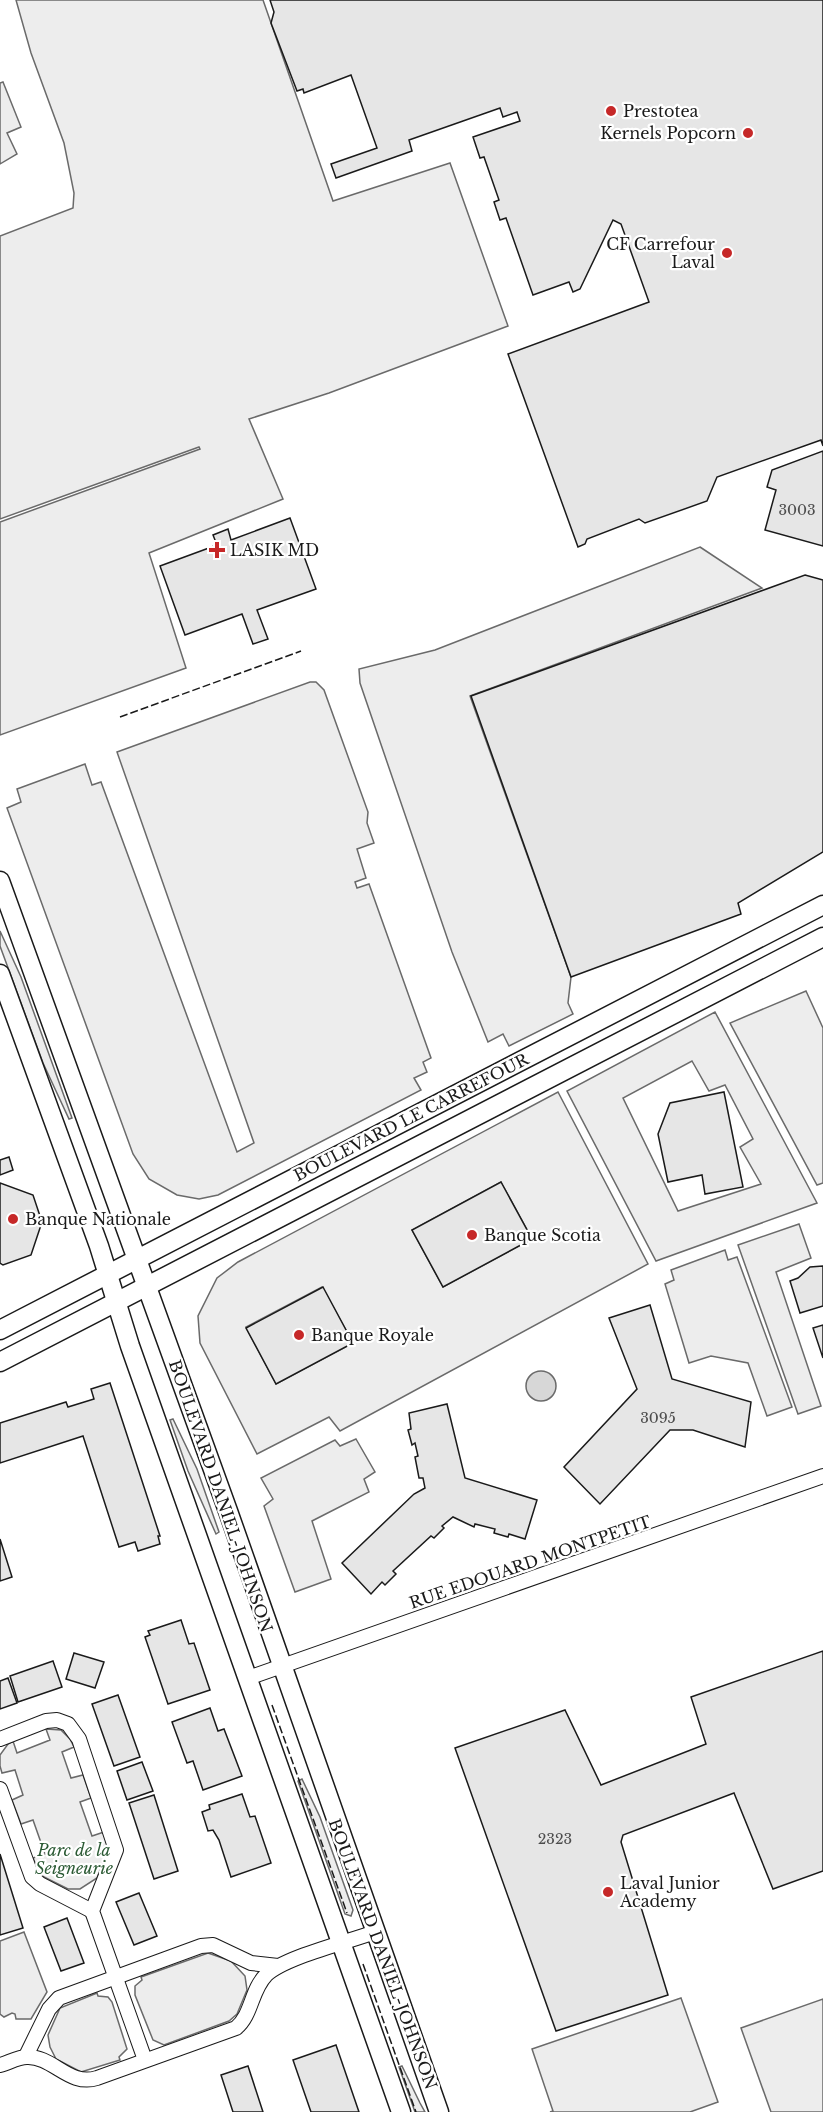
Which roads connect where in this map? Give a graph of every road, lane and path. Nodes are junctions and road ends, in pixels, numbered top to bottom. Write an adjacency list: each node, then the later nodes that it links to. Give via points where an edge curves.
1 (0, 881): 5 (street, BOULEVARD DANIEL-JOHNSON)
2 (823, 905): 5 (street, BOULEVARD LE CARREFOUR)
3 (823, 937): 7 (street, BOULEVARD LE CARREFOUR)
4 (0, 974): 6 (street, BOULEVARD DANIEL-JOHNSON)
5 (136, 1258): 6 (street, BOULEVARD LE CARREFOUR); 7 (street, BOULEVARD DANIEL-JOHNSON)
6 (108, 1274): 8 (street, BOULEVARD DANIEL-JOHNSON); 9 (street, BOULEVARD LE CARREFOUR)
7 (147, 1286): 8 (street, BOULEVARD LE CARREFOUR); 12 (street, BOULEVARD DANIEL-JOHNSON)
8 (116, 1303): 10 (street, BOULEVARD LE CARREFOUR); 13 (street, BOULEVARD DANIEL-JOHNSON)
9 (0, 1330)
10 (0, 1362)
11 (823, 1476): 12 (street, RUE EDOUARD MONTPETIT)
12 (282, 1666): 13 (street, RUE EDOUARD MONTPETIT); 17 (street, BOULEVARD DANIEL-JOHNSON)
13 (248, 1678): 18 (street, BOULEVARD DANIEL-JOHNSON)
14 (0, 1739): 16 (street, via 52,1720 68,1724 76,1733 116,1850)
15 (0, 1789): 16 (street, via 32,1877)
16 (92, 1911): 20 (street)
17 (375, 1932): 18 (street); 25 (street, BOULEVARD DANIEL-JOHNSON)
18 (342, 1944): 19 (street); 24 (street, BOULEVARD DANIEL-JOHNSON)
19 (278, 1966): 20 (street, via 259,1965 205,1945); 22 (street, via 262,1980 239,2025)
20 (115, 1977): 21 (street, via 56,2001); 22 (street)
21 (26, 2056): 22 (street, via 87,2081); 23 (street)
22 (145, 2060)
23 (0, 2066)
24 (401, 2112)
25 (439, 2112)

